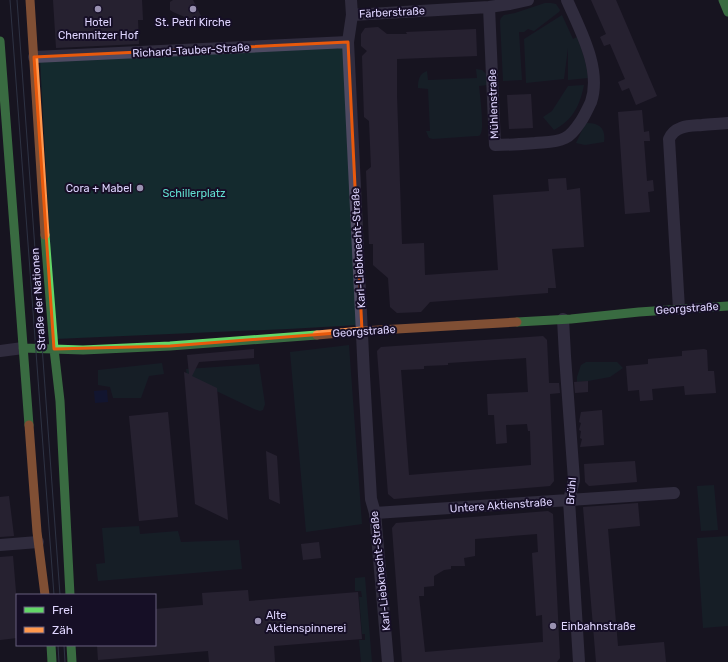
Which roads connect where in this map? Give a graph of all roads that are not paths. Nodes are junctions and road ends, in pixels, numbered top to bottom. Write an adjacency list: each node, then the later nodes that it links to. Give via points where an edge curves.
1 (30, 0): 11 (main road, Straße der Nationen)
2 (351, 0): 8 (street, Karl-Liebknecht-Straße)
3 (528, 0): 6 (street, Färberstraße)
4 (567, 0): 6 (street, Mühlenstraße, via 587,47 594,80 591,101 584,116 575,130 566,138 555,142 495,145)
5 (723, 0): 7 (main road)
6 (489, 7): 8 (street, Färberstraße)
7 (728, 12)
8 (352, 15): 10 (street, Karl-Liebknecht-Straße)
9 (0, 41): 17 (main road, Straße der Nationen)
10 (348, 42): 11 (street, Richard-Tauber-Straße); 16 (street, Karl-Liebknecht-Straße)
11 (34, 57): 18 (main road, Straße der Nationen)
12 (728, 123): 14 (street, via 685,126 671,134 669,139)
13 (728, 306): 14 (main road, Georgstraße)
14 (679, 309): 15 (main road, Georgstraße)
15 (563, 319): 16 (main road, Georgstraße); 21 (street, Brühl, via 574,480)
16 (362, 331): 18 (main road, Georgstraße, via 170,346); 22 (street, Karl-Liebknecht-Straße, via 371,499)
17 (23, 348): 18 (main road, Georgstraße); 19 (street, Georgstraße); 23 (main road, Straße der Nationen)
18 (54, 349): 26 (main road, Straße der Nationen, via 60,401)
19 (0, 351)
20 (674, 493): 21 (street, Untere Aktienstraße)
21 (569, 500): 22 (street, Untere Aktienstraße); 32 (street, Brühl)
22 (375, 513): 31 (street, Karl-Liebknecht-Straße)
23 (38, 542): 24 (street); 25 (main road, Straße der Nationen)
24 (0, 545)
25 (45, 594)
26 (70, 594)
27 (51, 646): 29 (main road)
28 (71, 646): 30 (main road)
29 (52, 662)
30 (72, 662)
31 (388, 662)
32 (579, 662)

